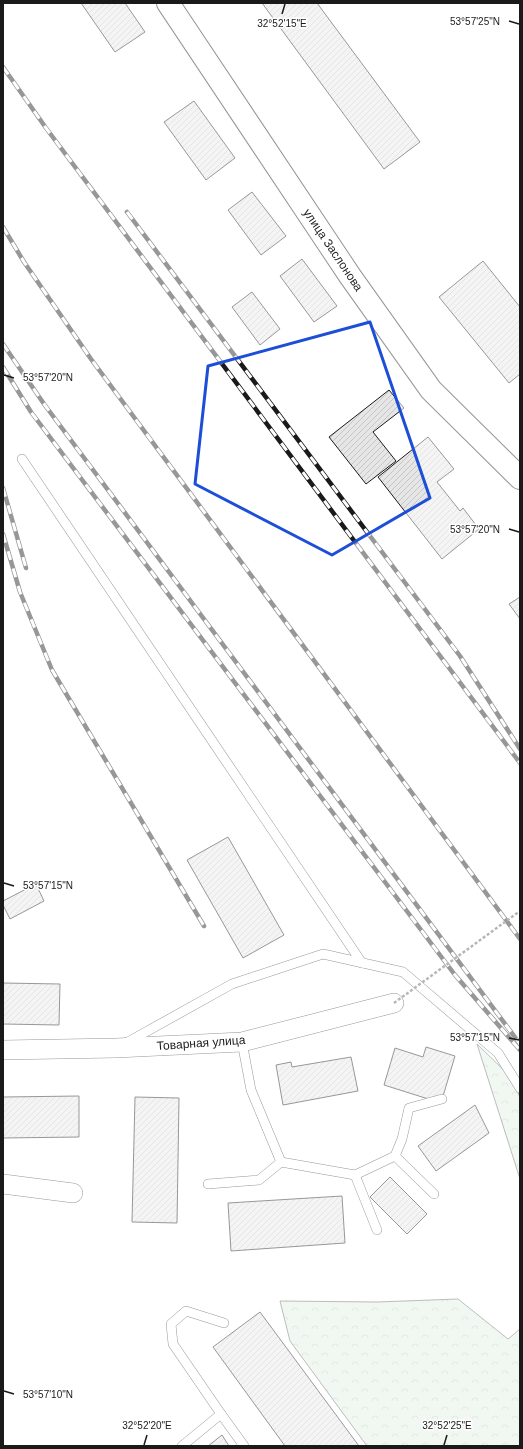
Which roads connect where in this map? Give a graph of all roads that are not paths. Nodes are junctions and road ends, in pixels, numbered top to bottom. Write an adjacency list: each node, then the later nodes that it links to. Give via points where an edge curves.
1 (168, 3): 3 (street, улица Заслонова, via 350,276 431,390)
2 (22, 459): 4 (lane)
3 (520, 478)
4 (362, 963): 7 (lane, via 323,954 232,984); 9 (lane, via 403,972 498,1053)
5 (394, 1003): 6 (street, Товарная улица)
6 (242, 1042): 7 (street, Товарная улица); 12 (lane, via 251,1090)
7 (116, 1048): 8 (street, Товарная улица)
8 (3, 1050)
9 (520, 1088)
10 (442, 1099): 11 (lane, via 409,1108)
11 (395, 1156): 13 (lane); 17 (lane)
12 (282, 1162): 13 (lane); 15 (lane, via 259,1180)
13 (355, 1175): 18 (lane)
14 (3, 1184): 16 (street)
15 (208, 1184)
16 (73, 1193)
17 (434, 1194)
18 (377, 1230)
19 (224, 1323): 20 (lane, via 186,1311 171,1324 173,1344)
20 (221, 1414): 21 (lane); 22 (lane)
21 (182, 1446)
22 (244, 1446)

